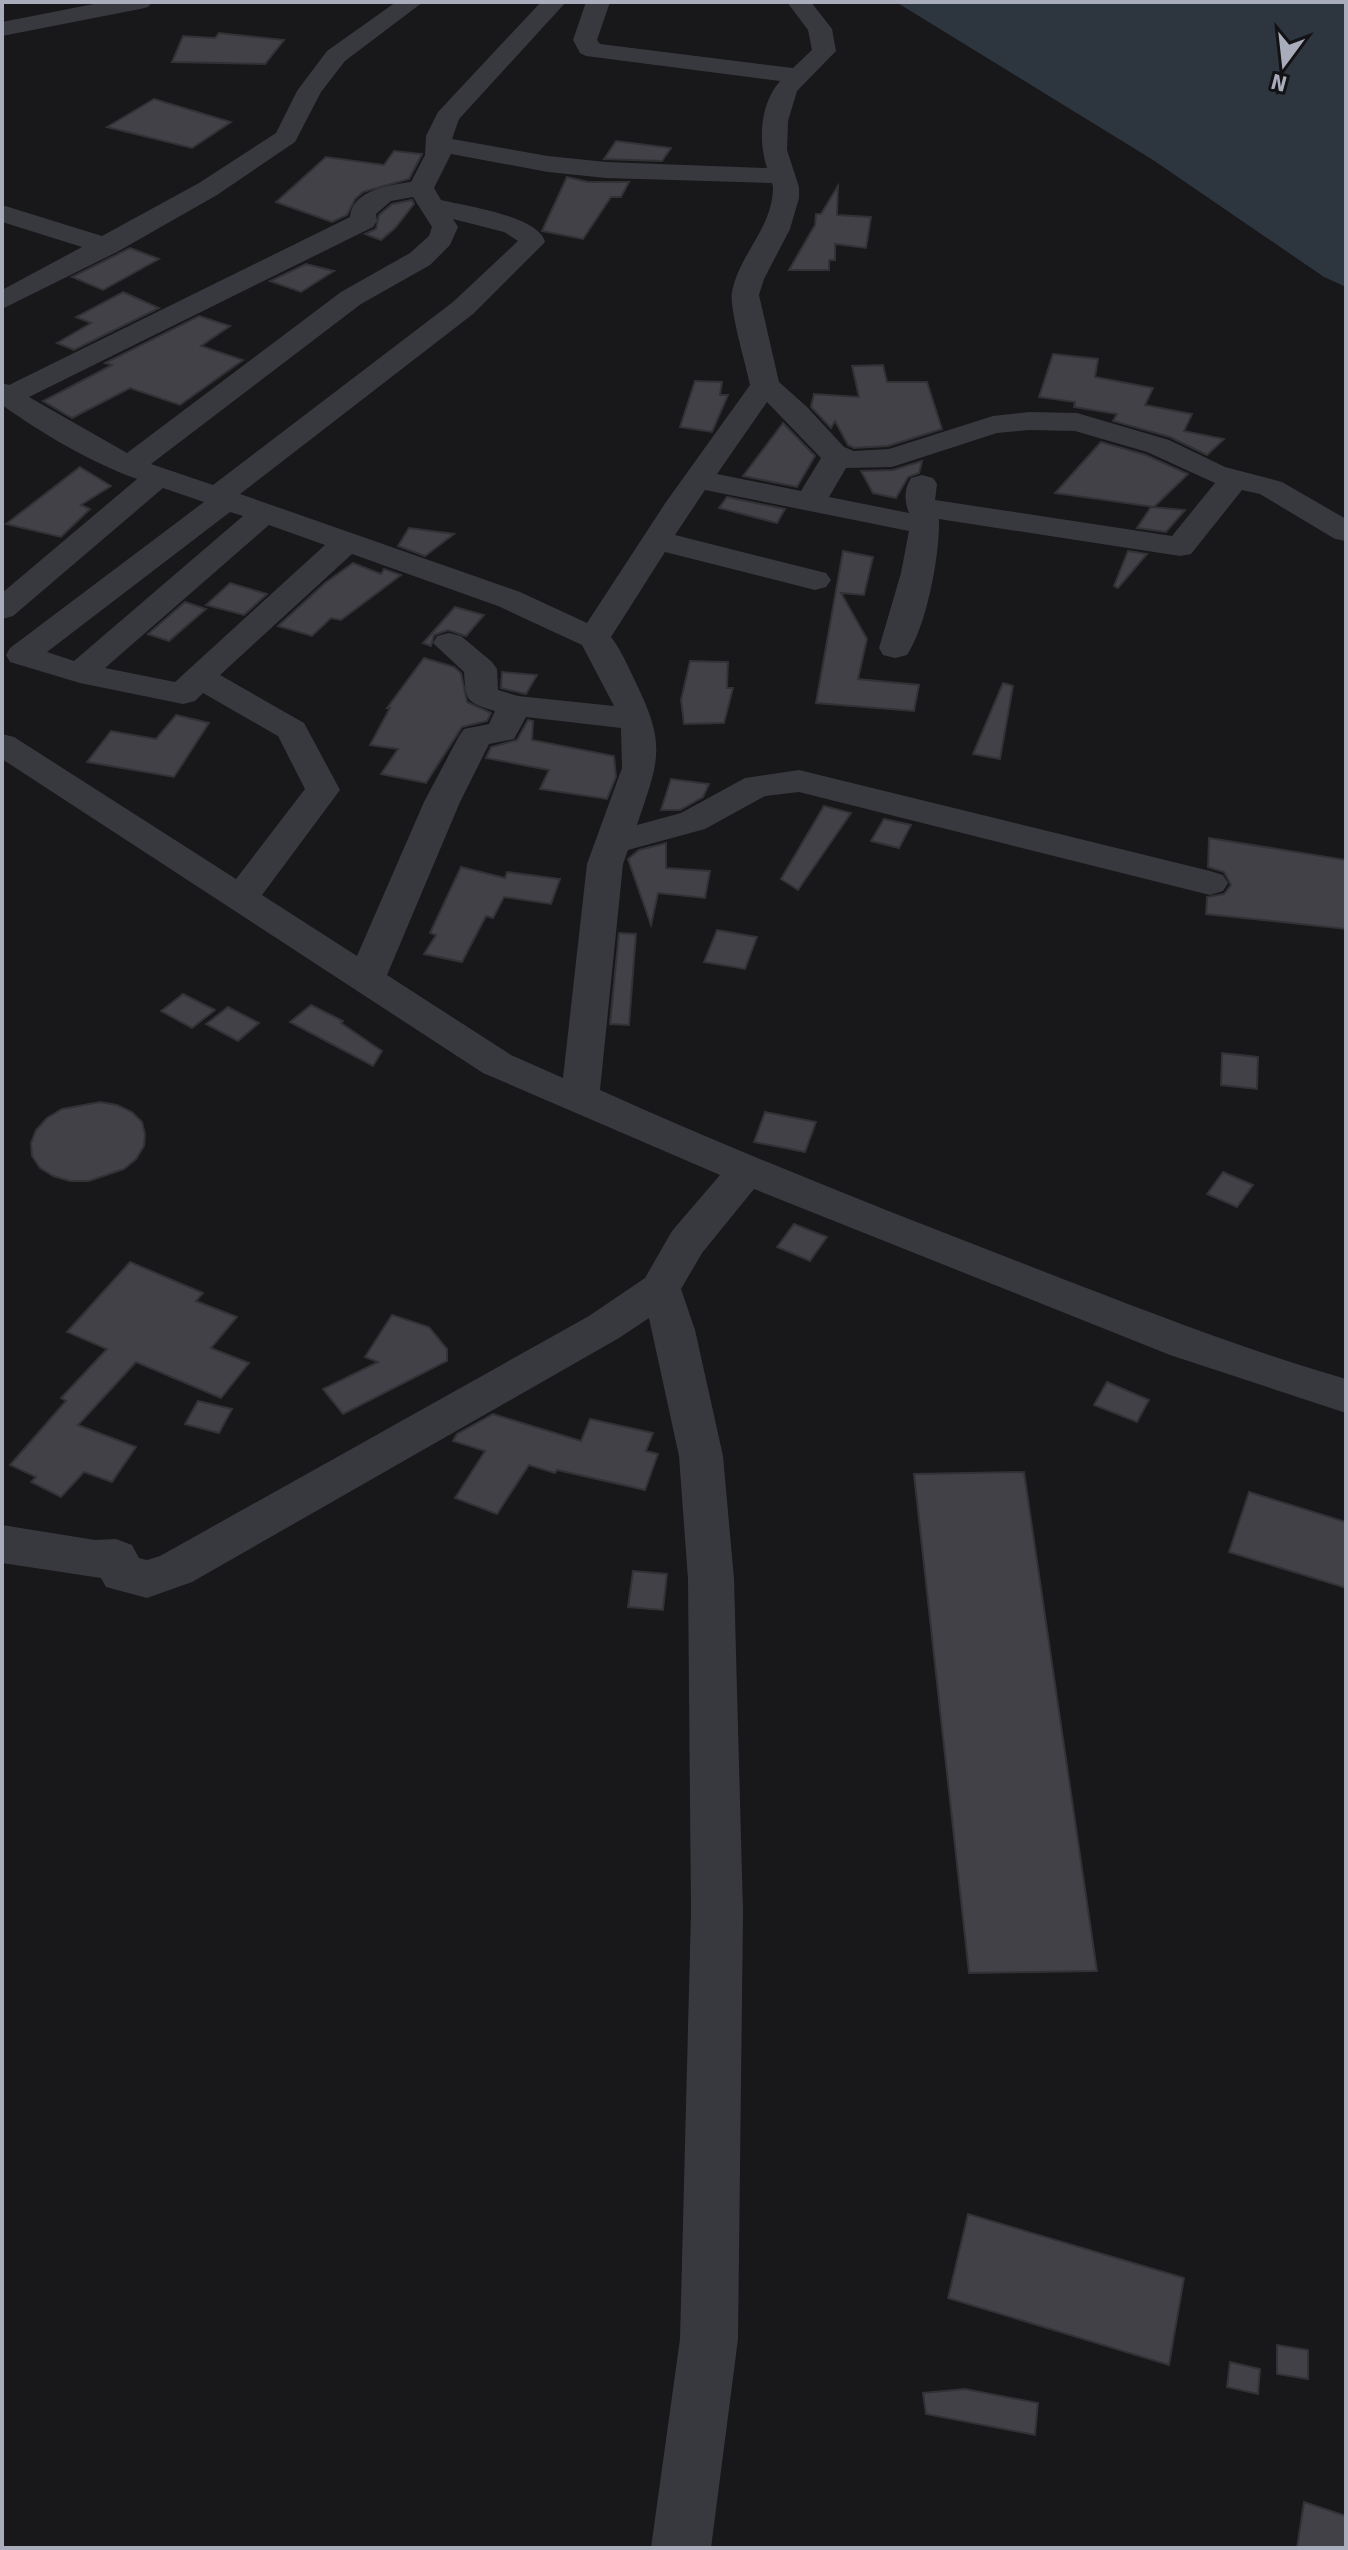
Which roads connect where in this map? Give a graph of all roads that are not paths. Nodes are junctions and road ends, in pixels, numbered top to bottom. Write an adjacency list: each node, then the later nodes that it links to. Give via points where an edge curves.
1 (140, 2): 6 (street)
2 (411, 2): 12 (street, via 336,56 309,91 286,137)
3 (554, 2): 8 (street, via 447,117)
4 (598, 2): 7 (street, via 585,40 595,51)
5 (799, 2): 7 (street, via 814,18 824,51)
6 (3, 28)
7 (798, 76): 9 (street, via 782,97 775,121 774,150)
8 (440, 144): 9 (street, via 606,170); 10 (street)
9 (782, 176): 14 (street, via 782,214 745,295)
10 (426, 197): 15 (street, via 383,194 363,212 364,221 351,228); 18 (street, via 445,227 441,239 420,259 351,298); 21 (street, via 513,226 532,242 463,308)
11 (2, 213): 12 (street)
12 (107, 246): 13 (street)
13 (2, 301)
14 (765, 385): 17 (street); 19 (street)
15 (6, 394): 18 (street, via 38,417)
16 (927, 447): 17 (street, via 865,461); 20 (street, via 993,425 1077,422 1158,446); 24 (street)
17 (838, 455): 22 (street)
18 (144, 472): 21 (street); 29 (street)
19 (698, 479): 22 (street); 26 (street)
20 (1234, 479): 24 (street, via 1180,547); 25 (street, via 1271,488)
21 (220, 500): 23 (street); 33 (street, via 22,655)
22 (810, 502): 24 (street)
23 (264, 514): 27 (street); 33 (street)
24 (923, 516): 32 (street, via 924,542)
25 (1346, 532)
26 (656, 540): 28 (street); 30 (street)
27 (346, 543): 30 (street, via 509,599); 34 (street)
28 (815, 580)
29 (2, 609)
30 (594, 638): 36 (street)
31 (449, 643): 35 (street, via 480,669 482,696)
32 (895, 648)
33 (80, 673): 34 (street, via 183,694)
34 (199, 677): 40 (street, via 292,730 323,790)
35 (514, 706): 36 (street); 41 (street, via 502,732 476,736)
36 (637, 719): 38 (street, via 639,768)
37 (2, 744): 40 (street)
38 (611, 843): 39 (street, via 693,821 757,786 799,781); 42 (street)
39 (1210, 883)
40 (241, 898): 41 (street)
41 (366, 980): 42 (street, via 497,1064)
42 (580, 1097): 43 (street)
43 (746, 1171): 44 (street, via 687,1242); 45 (street, via 1279,1378)
44 (660, 1289): 46 (street, via 604,1327 176,1569 147,1579 122,1574 116,1558); 47 (street, via 701,1456 711,1579 718,1943 709,2339)
45 (1346, 1396)
46 (2, 1544)
47 (681, 2548)

